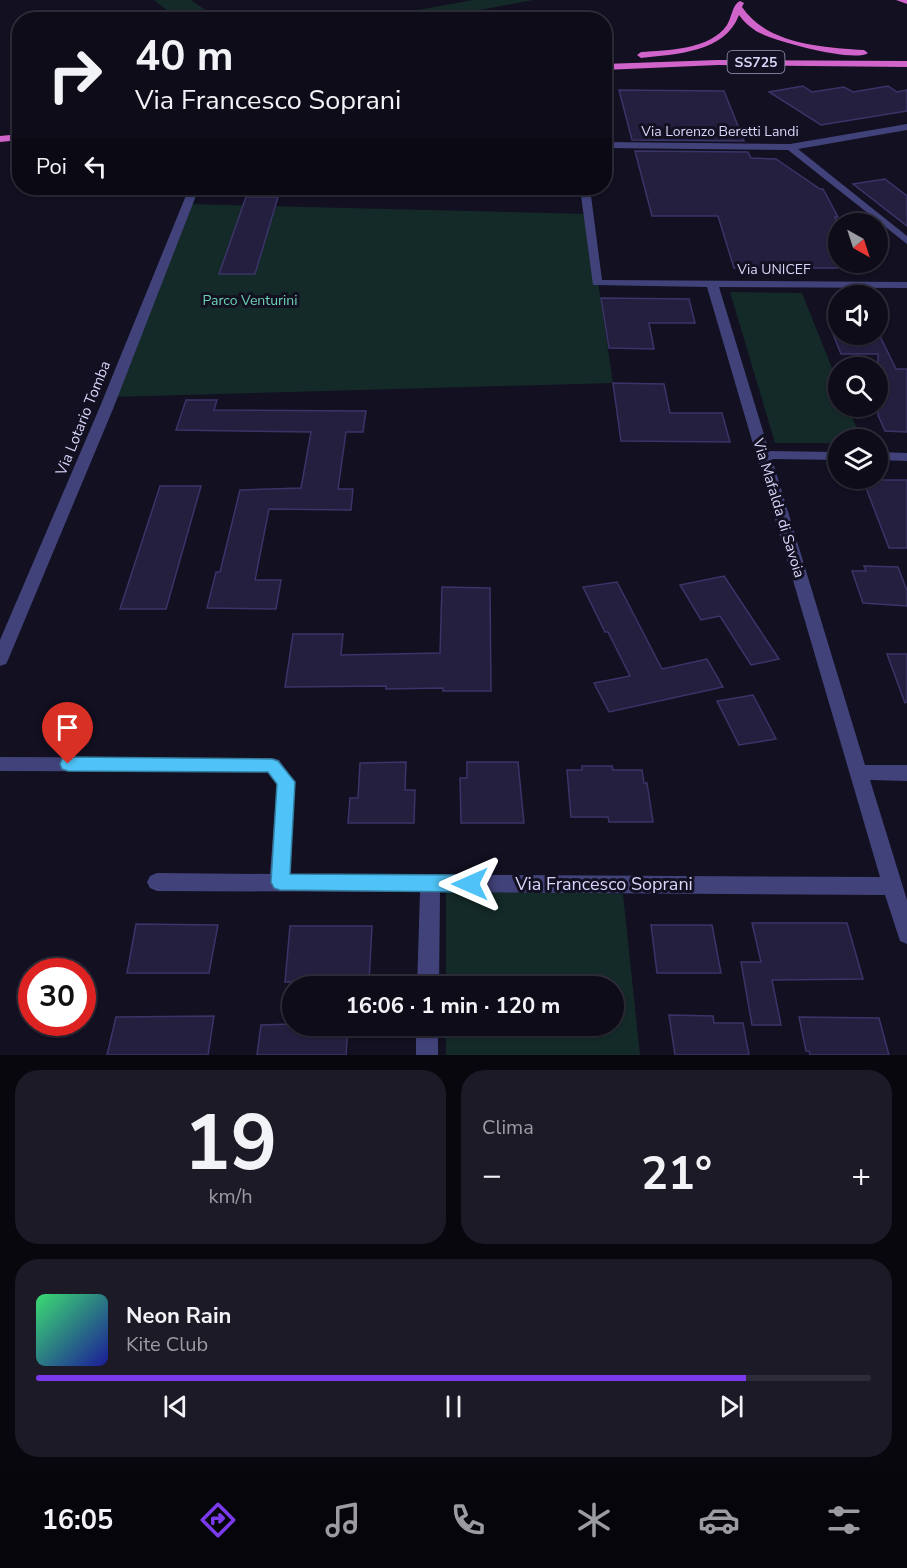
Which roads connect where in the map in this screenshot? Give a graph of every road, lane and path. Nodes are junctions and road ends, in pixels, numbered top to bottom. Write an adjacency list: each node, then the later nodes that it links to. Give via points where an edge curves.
1 (900, 0): 2 (highway)
2 (907, 2)
3 (740, 3): 4 (highway, via 748,22 792,42 830,50); 5 (highway, via 730,27 710,41 677,50)
4 (907, 57): 6 (highway, SS725)
5 (612, 58)
6 (612, 59)
7 (907, 64): 8 (highway, SS725, via 773,61)
8 (612, 66)
9 (907, 127): 11 (street, Via Lorenzo Beretti Landi)
10 (612, 145): 11 (street, Via Lorenzo Beretti Landi)
11 (790, 147): 14 (street)
12 (191, 195): 21 (street, Via Lotario Tomba)
13 (586, 195): 15 (street, via 597,283)
14 (907, 241)
15 (712, 284): 16 (street, Via UNICEF); 17 (street, Via Mafalda di Savoia)
16 (907, 285)
17 (763, 454): 18 (street); 23 (street, Via Mafalda di Savoia)
18 (828, 456)
19 (888, 456): 20 (street)
20 (907, 457)
21 (0, 660)
22 (0, 764): 26 (street, via 272,765 286,782)
23 (859, 772): 24 (street); 28 (street, Via Mafalda di Savoia)
24 (907, 773)
25 (157, 882): 26 (street, Via Francesco Soprani)
26 (280, 882): 27 (street, Via Francesco Soprani)
27 (430, 883): 28 (street, Via Francesco Soprani); 30 (street)
28 (892, 886): 29 (street, Via Mafalda di Savoia)
29 (907, 934)
30 (428, 976)
31 (428, 1036): 32 (street)
32 (427, 1055)

